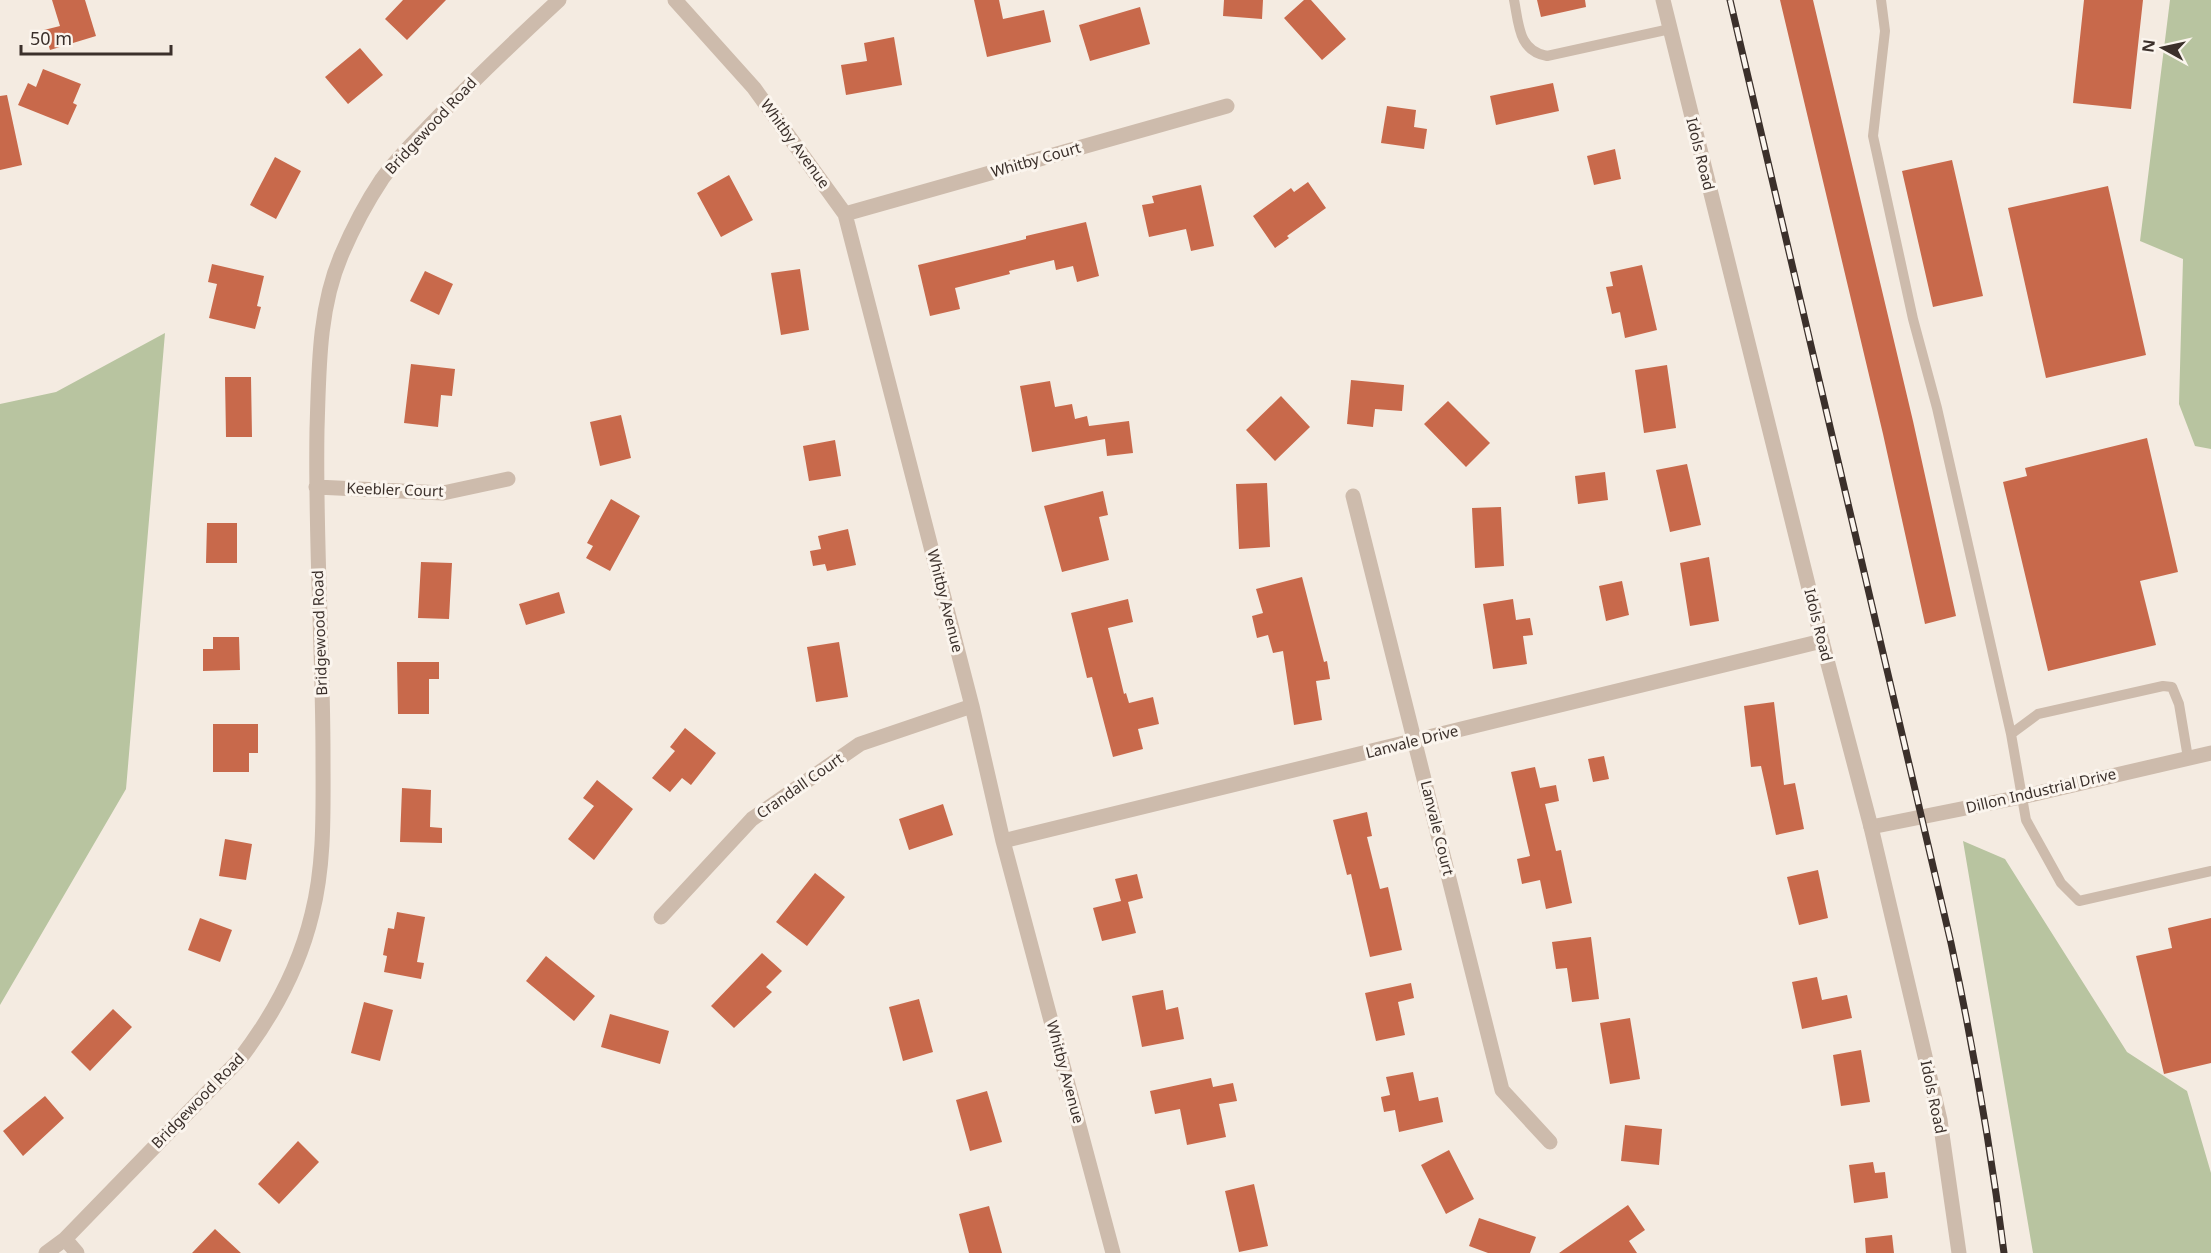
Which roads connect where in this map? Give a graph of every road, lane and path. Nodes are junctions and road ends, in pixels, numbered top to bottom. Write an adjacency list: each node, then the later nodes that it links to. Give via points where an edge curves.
1 (559, 0): 10 (street, Bridgewood Road, via 406,150 359,217 340,259 322,329)
2 (675, 0): 8 (street, Whitby Avenue, via 754,88)
3 (1514, 0): 6 (lane, via 1524,44 1547,57)
4 (1663, 0): 6 (street, Idols Road)
5 (1881, 0): 14 (lane, via 1885,31 1873,136)
6 (1670, 29): 12 (street, Idols Road)
7 (1227, 106): 8 (street, Whitby Court)
8 (845, 214): 13 (street, Whitby Avenue)
9 (508, 479): 10 (street, Keebler Court, via 443,493)
10 (316, 487): 24 (street, Bridgewood Road, via 323,824 312,914 298,957 262,1031 240,1060)
11 (1353, 496): 15 (street, Lanvale Court)
12 (1822, 641): 15 (street, Lanvale Drive); 19 (street, Idols Road)
13 (972, 705): 20 (street, Whitby Avenue); 22 (street, Crandall Court, via 860,744 752,819)
14 (2011, 734): 17 (lane, via 2038,714 2172,687 2179,704); 18 (lane)
15 (1415, 741): 20 (street, Lanvale Drive); 23 (street, Lanvale Court, via 1502,1090)
16 (2211, 754): 17 (street, Dillon Industrial Drive)
17 (2188, 758): 18 (street, Dillon Industrial Drive)
18 (2021, 797): 19 (street, Dillon Industrial Drive); 21 (lane, via 2026,820 2045,855 2061,883 2079,901)
19 (1871, 827): 28 (street, Idols Road, via 1940,1120)
20 (1003, 841): 27 (street, Whitby Avenue)
21 (2211, 871)
22 (661, 917)
23 (1550, 1142)
24 (65, 1239): 25 (street, Bridgewood Road); 26 (street)
25 (46, 1253)
26 (77, 1253)
27 (1113, 1253)
28 (1959, 1253)

